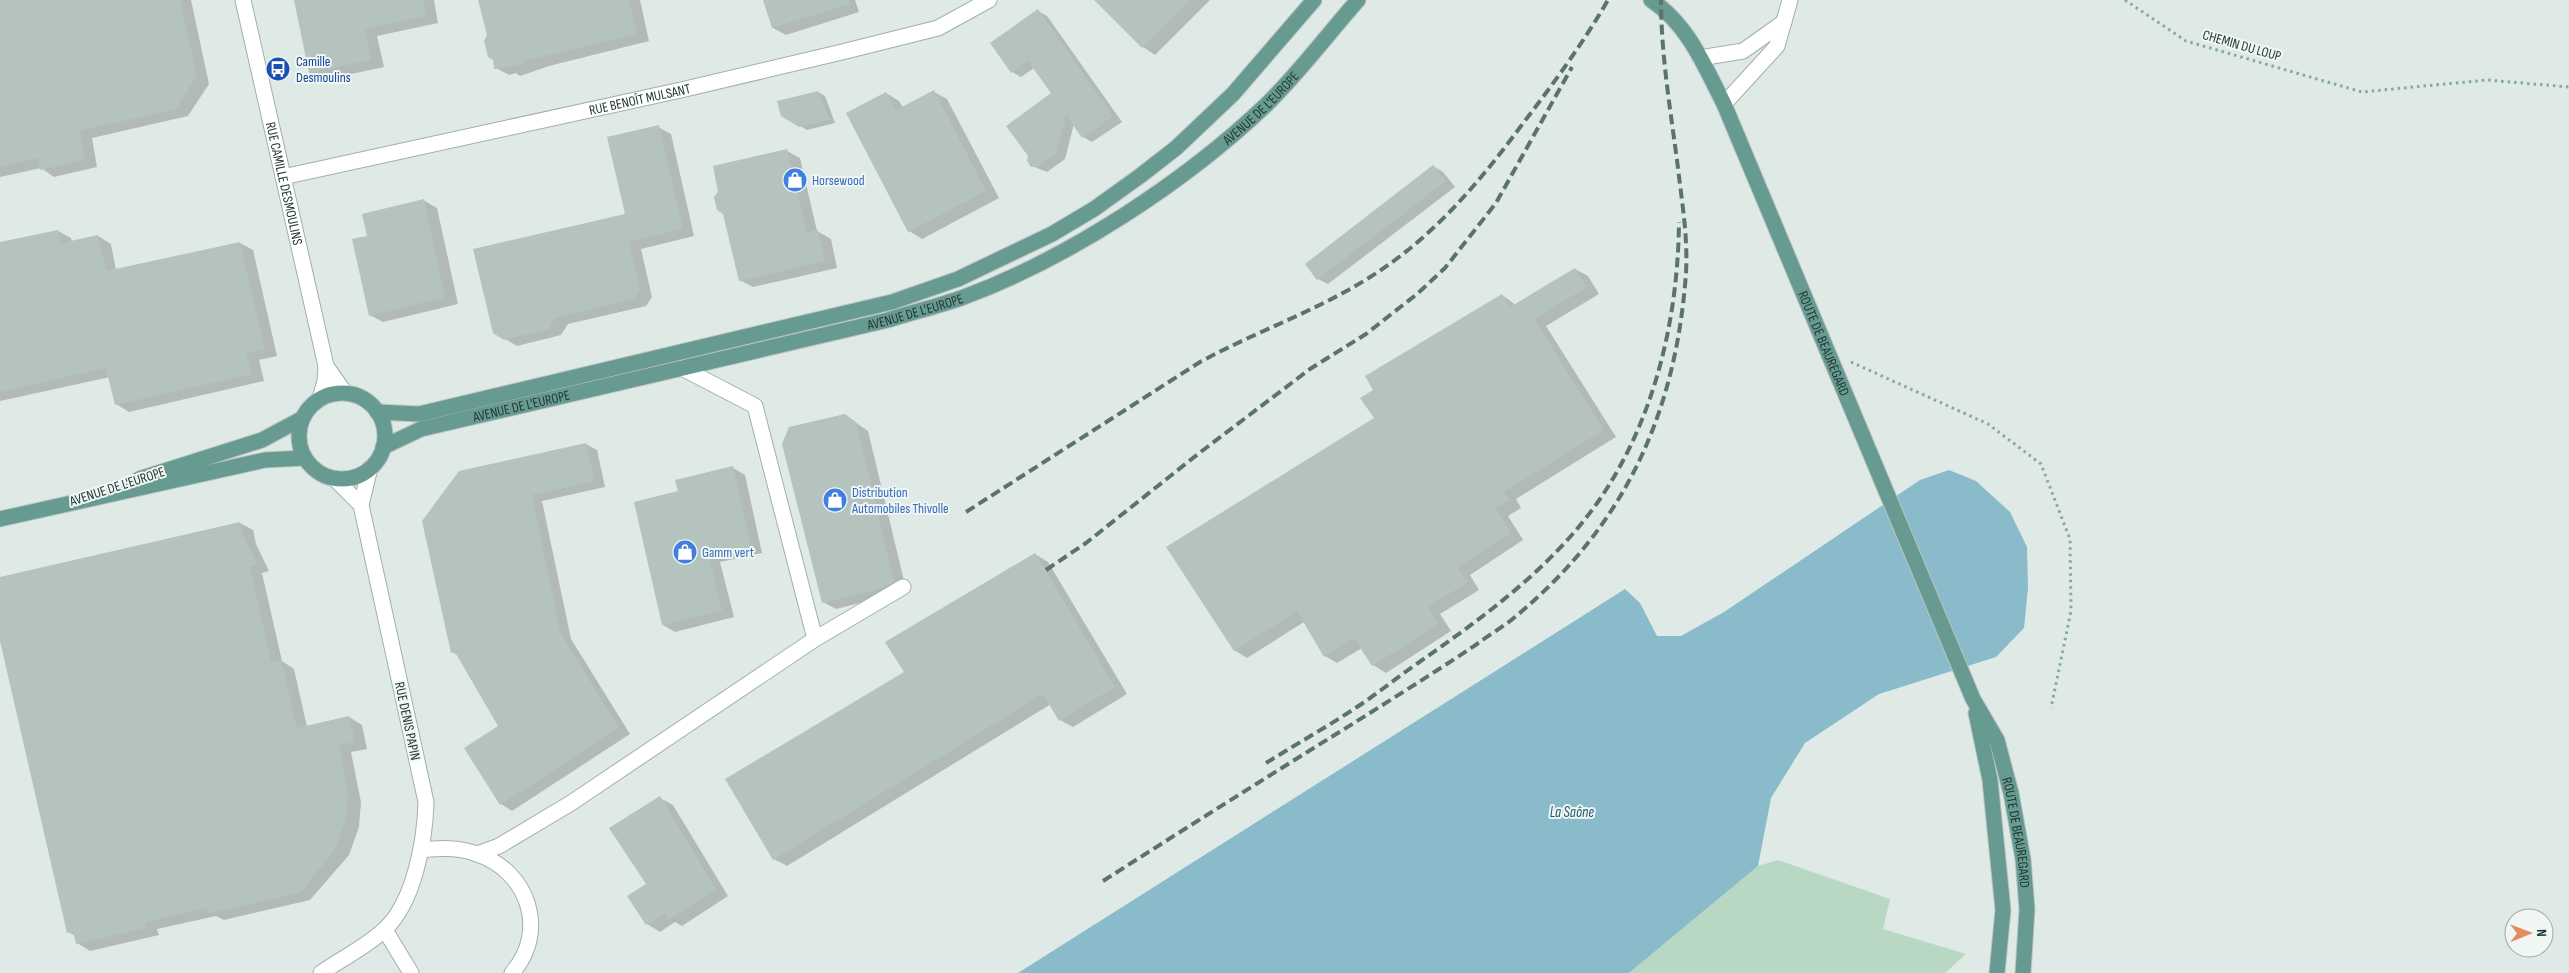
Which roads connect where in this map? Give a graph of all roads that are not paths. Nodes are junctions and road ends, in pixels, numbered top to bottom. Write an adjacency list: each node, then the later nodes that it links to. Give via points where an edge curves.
1 (243, 0): 10 (street, RUE CAMILLE DESMOULINS)
2 (989, 0): 10 (street, RUE BENOÎT MULSANT, via 938,28 681,90)
3 (1314, 0): 15 (main road, AVENUE DE L'EUROPE, via 1233,94 1176,148 1094,209 1052,234 958,279 892,302 419,414)
4 (1358, 0): 12 (main road, AVENUE DE L'EUROPE, via 1266,104 1224,141 1171,182 1068,248 964,297 888,320)
5 (1651, 0): 8 (main road, ROUTE DE BEAUREGARD, via 1684,30)
6 (1790, 0): 7 (street)
7 (1784, 22): 8 (street, via 1742,51); 9 (street, via 1777,46)
8 (1700, 58): 9 (main road, ROUTE DE BEAUREGARD)
9 (1724, 104): 26 (main road, ROUTE DE BEAUREGARD)
10 (283, 177): 11 (street, RUE CAMILLE DESMOULINS)
11 (326, 366): 13 (street, RUE CAMILLE DESMOULINS); 14 (street, RUE CAMILLE DESMOULINS)
12 (682, 368): 17 (main road, AVENUE DE L'EUROPE, via 422,429); 25 (street, via 755,406)
13 (345, 394): 14 (main road, via 332,394); 15 (main road, via 358,396)
14 (320, 399): 16 (main road)
15 (377, 412): 17 (main road, via 383,423)
16 (303, 418): 18 (main road, via 299,431); 22 (main road, AVENUE DE L'EUROPE, via 262,440)
17 (383, 447): 19 (main road)
18 (304, 458): 20 (main road, via 323,475); 22 (main road, AVENUE DE L'EUROPE, via 265,460)
19 (370, 468): 20 (main road, via 354,477); 21 (street, RUE DENIS PAPIN)
20 (335, 479): 21 (street)
21 (361, 506): 27 (street, RUE DENIS PAPIN, via 426,802)
22 (42, 510): 23 (main road, AVENUE DE L'EUROPE)
23 (0, 519)
24 (904, 587): 25 (street)
25 (815, 639): 28 (street, via 571,803 499,846)
26 (1973, 699): 33 (main road, ROUTE DE BEAUREGARD, via 1990,780 2003,910); 34 (main road, ROUTE DE BEAUREGARD, via 1997,740 2013,802 2023,859 2027,909)
27 (420, 850): 28 (street, via 448,847); 29 (street, RUE DENIS PAPIN, via 406,898)
28 (477, 854): 32 (street, via 511,873 524,892 531,915 528,946)
29 (384, 930): 30 (street); 31 (street)
30 (321, 973)
31 (410, 973)
32 (512, 973)
33 (1997, 973)
34 (2023, 973)

